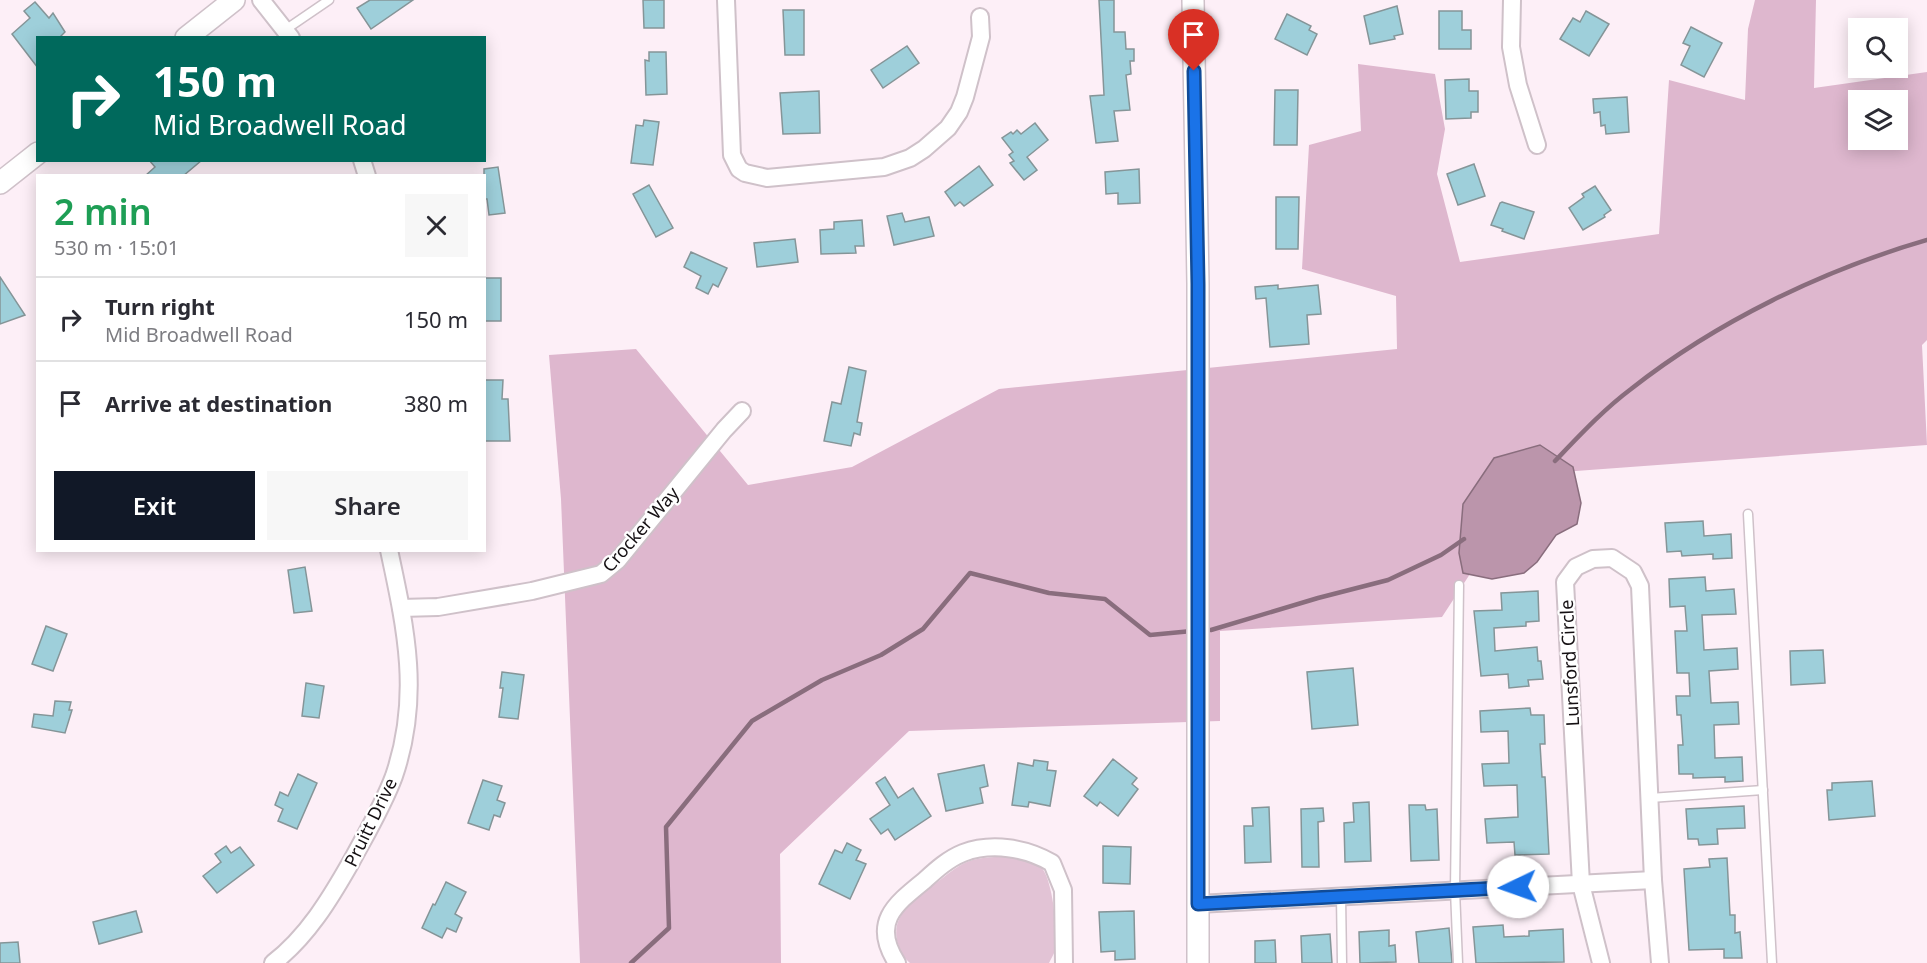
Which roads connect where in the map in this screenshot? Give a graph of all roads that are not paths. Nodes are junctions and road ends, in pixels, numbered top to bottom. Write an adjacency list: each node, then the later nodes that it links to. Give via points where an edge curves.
1 (234, 0): 9 (street)
2 (261, 0): 8 (street)
3 (329, 0): 8 (lane)
4 (726, 0): 7 (street, via 732,155 745,173 767,178 884,167 924,149 948,128 959,112 981,37)
5 (1193, 0): 24 (street, via 1198,284)
6 (1512, 0): 10 (street, via 1511,47)
7 (980, 17)
8 (288, 34)
9 (189, 36)
10 (1537, 145)
11 (36, 155): 12 (street)
12 (0, 183)
13 (742, 411): 17 (street, Crocker Way, via 618,560 601,574 438,607)
14 (1748, 514): 18 (lane)
15 (389, 552): 17 (street, Pruitt Drive)
16 (1459, 585): 22 (lane)
17 (401, 608): 25 (street, Pruitt Drive, via 410,693 394,777 333,895 306,932)
18 (1763, 790): 19 (lane); 33 (lane)
19 (1650, 798): 20 (street, Lunsford Circle); 21 (street, Lunsford Circle, via 1640,586 1633,572 1611,558 1593,559 1576,567 1565,582)
20 (1653, 880): 21 (street); 32 (street, Lunsford Circle)
21 (1581, 884): 22 (street); 31 (street, Lunsford Circle)
22 (1455, 890): 23 (street); 30 (lane)
23 (1341, 896): 24 (street); 29 (lane)
24 (1198, 904): 28 (street)
25 (273, 963)
26 (897, 963): 27 (street, via 885,927 899,900 946,862 963,853 989,848 1024,850 1052,863 1063,890)
27 (1064, 963)
28 (1198, 963)
29 (1342, 963)
30 (1458, 963)
31 (1601, 963)
32 (1660, 963)
33 (1772, 963)

